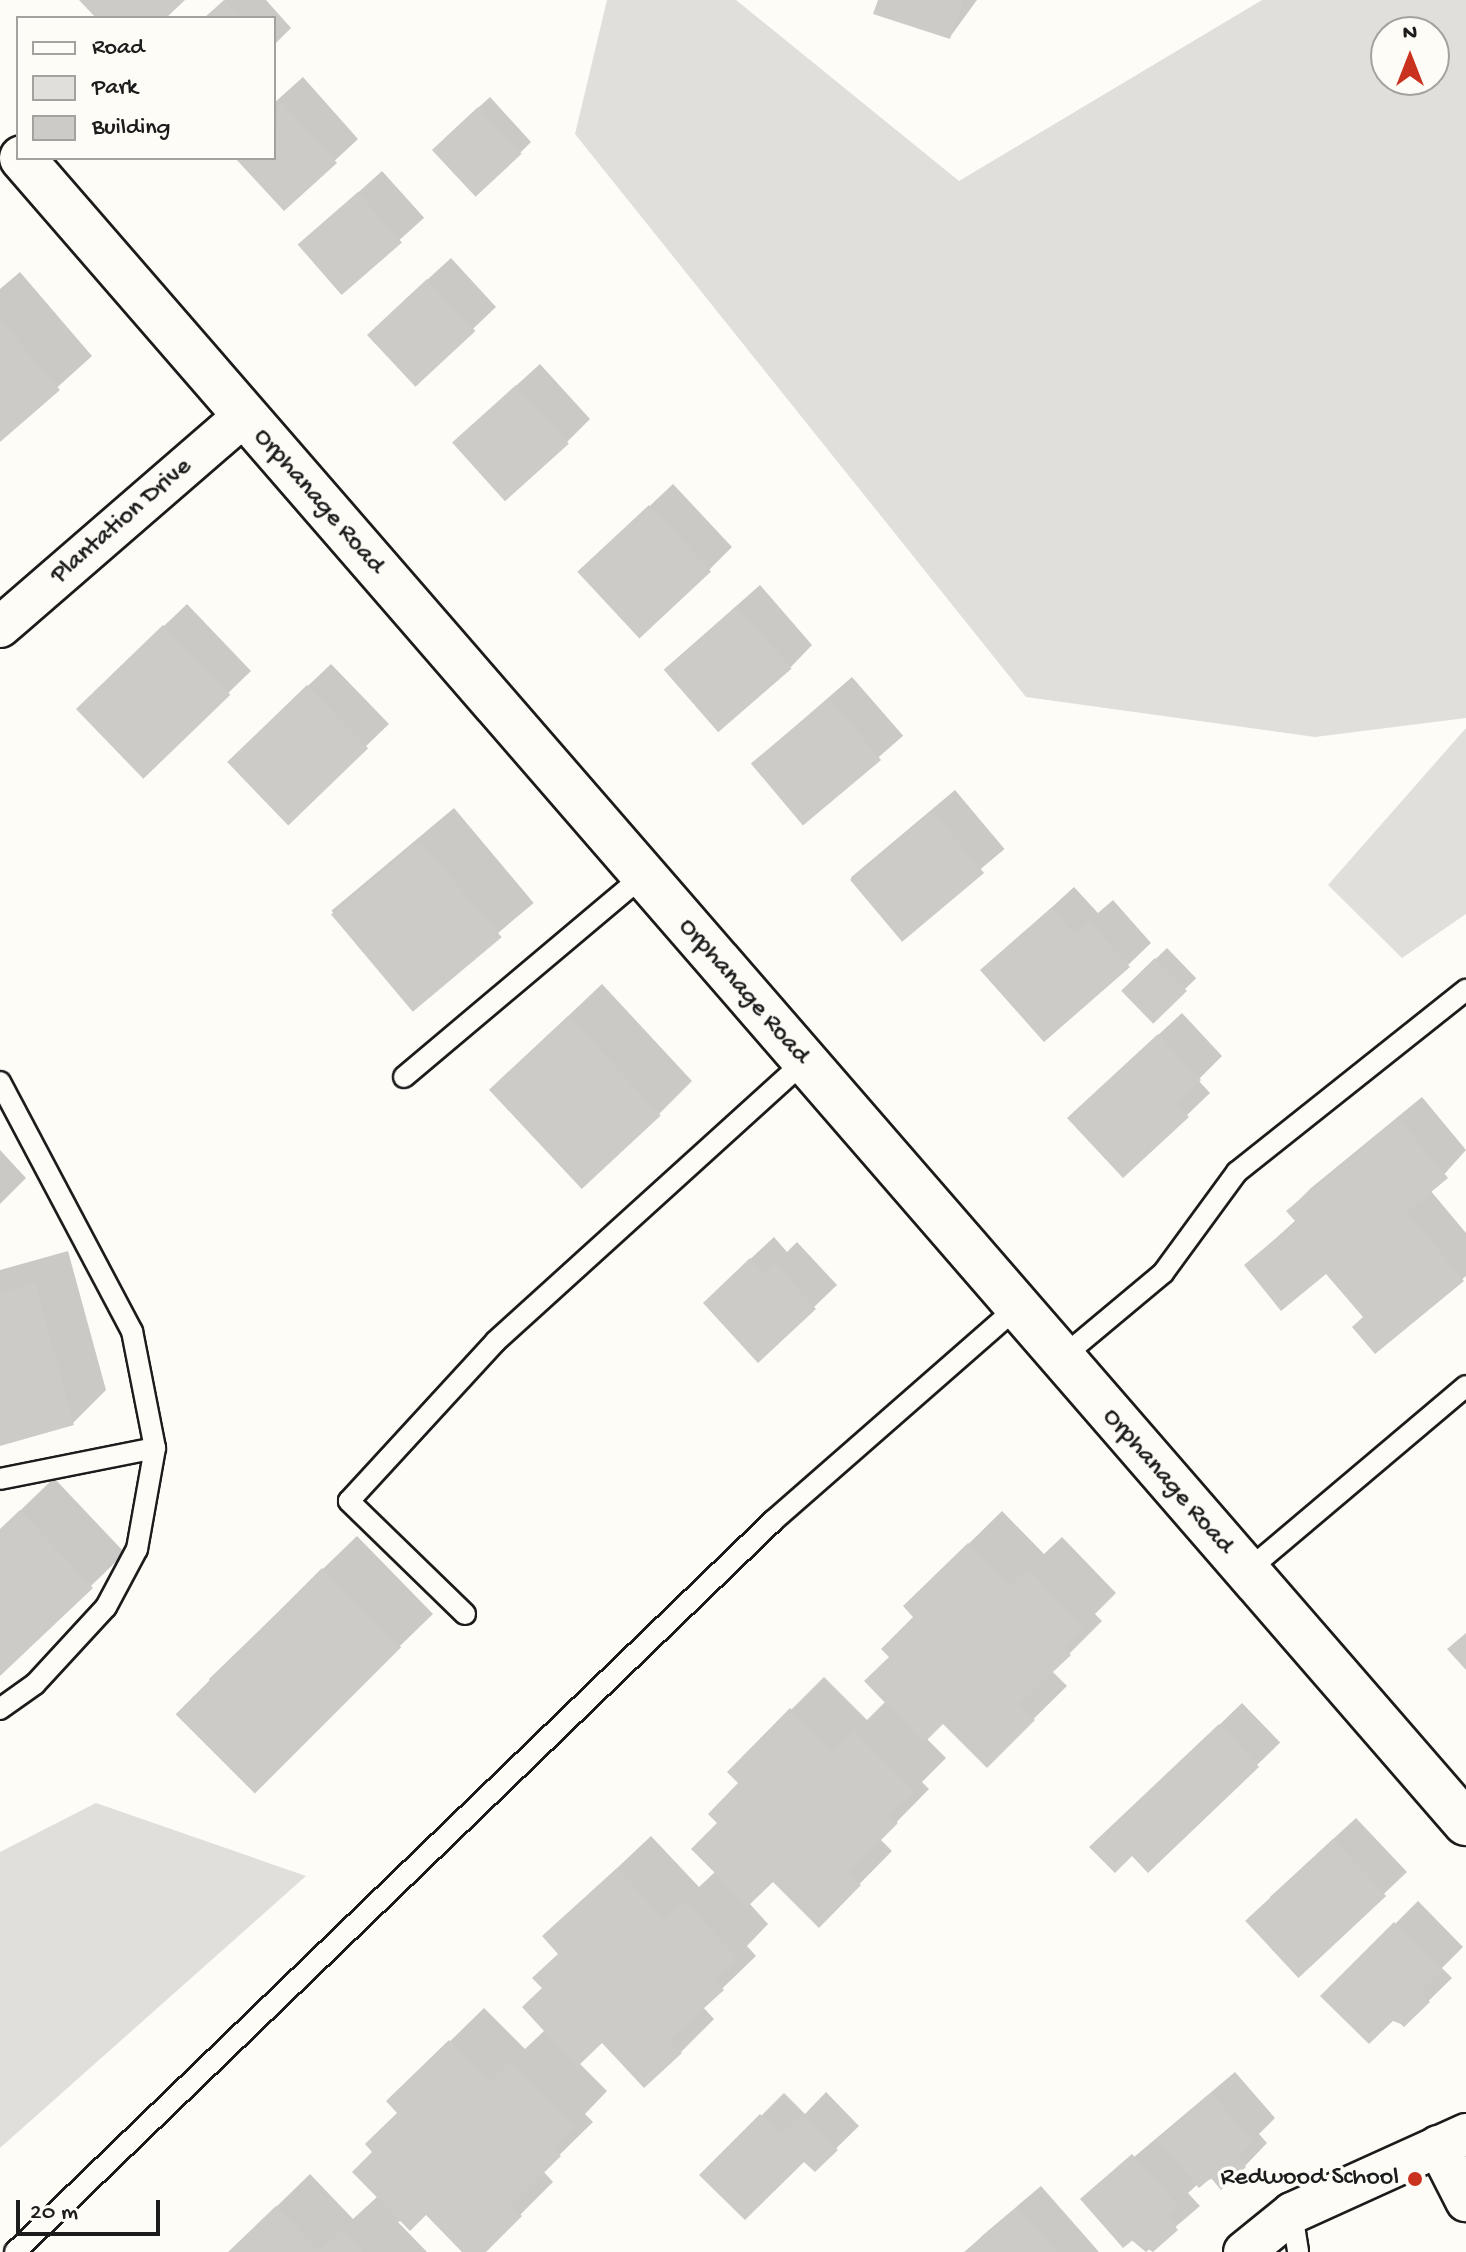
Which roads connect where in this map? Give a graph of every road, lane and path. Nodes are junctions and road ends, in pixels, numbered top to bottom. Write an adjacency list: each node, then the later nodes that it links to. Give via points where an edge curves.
1 (0, 133): 2 (main road, Orphanage Road)
2 (16, 151)
3 (23, 160): 4 (main road, Orphanage Road)
4 (244, 416): 5 (street, Plantation Drive); 6 (main road, Orphanage Road)
5 (0, 627)
6 (643, 876): 8 (main road, Orphanage Road); 9 (lane)
7 (1466, 990): 12 (lane, via 1237,1172 1163,1273)
8 (804, 1062): 11 (main road, Orphanage Road); 17 (lane, via 496,1341 349,1501)
9 (404, 1077)
10 (0, 1082): 14 (lane, via 132,1331)
11 (1015, 1309): 12 (main road, Orphanage Road); 23 (lane, via 773,1521)
12 (1059, 1360): 16 (main road, Orphanage Road)
13 (1466, 1386): 16 (lane)
14 (155, 1448): 15 (lane); 18 (lane, via 137,1549 106,1607 35,1684)
15 (0, 1479)
16 (1246, 1572): 19 (main road, Orphanage Road)
17 (465, 1614)
18 (0, 1709)
19 (1466, 1823)
20 (1452, 2140): 21 (street); 22 (street)
21 (1466, 2201)
22 (1292, 2213): 24 (street); 25 (lane)
23 (15, 2252)
24 (1244, 2252)
25 (1298, 2252)

